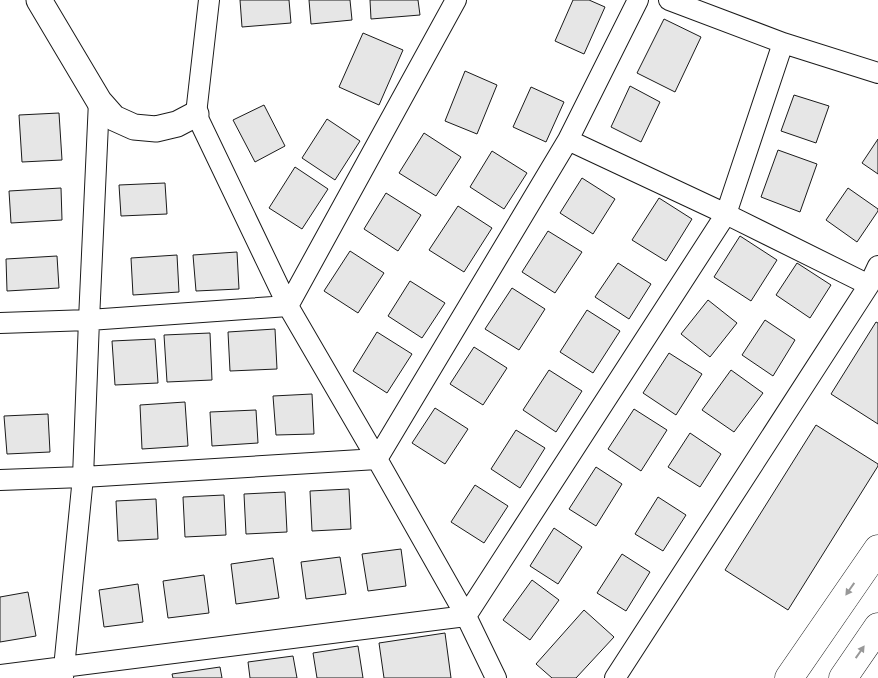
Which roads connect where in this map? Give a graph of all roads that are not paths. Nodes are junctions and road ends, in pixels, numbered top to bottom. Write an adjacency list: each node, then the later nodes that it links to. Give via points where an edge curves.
1 (39, 0): 8 (street)
2 (209, 0): 9 (street)
3 (456, 0): 14 (street)
4 (638, 0): 10 (street)
5 (669, 0): 6 (street)
6 (783, 43): 7 (street); 11 (street)
7 (878, 73)
8 (99, 101): 9 (street, via 114,118 134,126 156,129 177,124); 15 (street)
9 (196, 114): 14 (street)
10 (568, 140): 11 (street); 17 (street)
11 (726, 214): 13 (street); 21 (street)
12 (878, 266): 13 (street)
13 (868, 285): 26 (street)
14 (288, 306): 15 (street); 17 (street)
15 (88, 320): 16 (street); 18 (street)
16 (0, 323)
17 (377, 459): 18 (street); 21 (street)
18 (83, 476): 19 (street); 23 (street)
19 (0, 480)
20 (878, 549): 27 (main road, one-way to 27)
21 (466, 616): 23 (street); 25 (street)
22 (878, 627): 28 (main road, one-way to 22)
23 (64, 672): 24 (street)
24 (0, 675)
25 (496, 678)
26 (615, 678)
27 (789, 678)
28 (843, 678)

